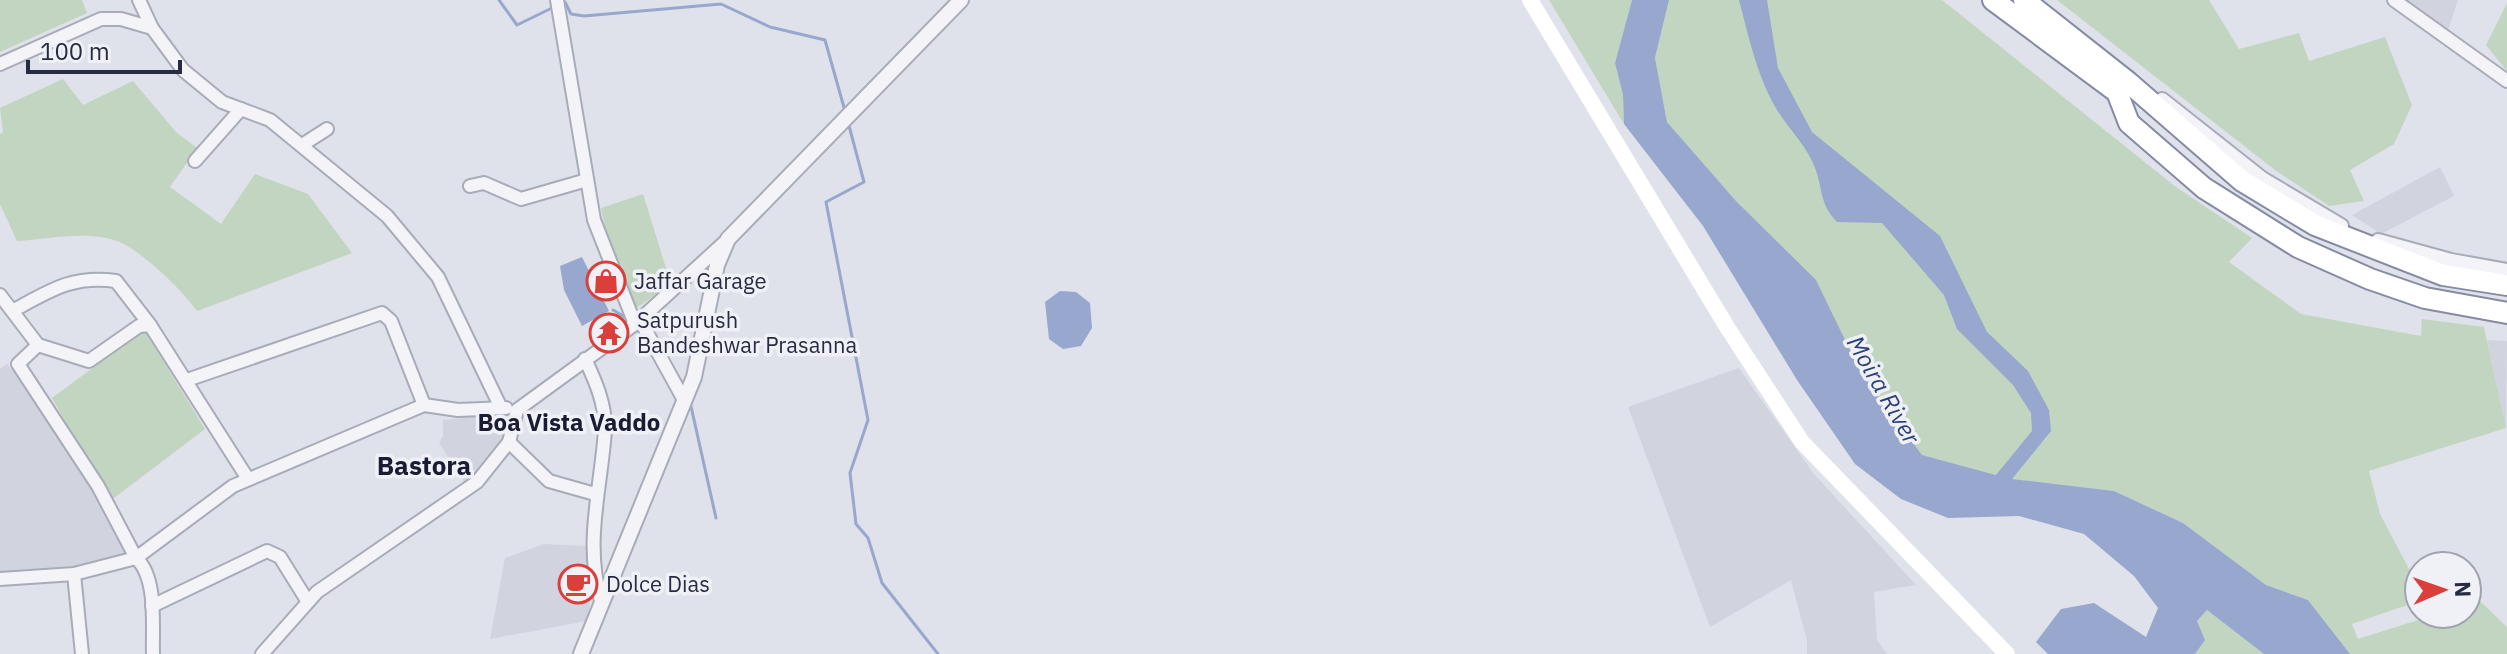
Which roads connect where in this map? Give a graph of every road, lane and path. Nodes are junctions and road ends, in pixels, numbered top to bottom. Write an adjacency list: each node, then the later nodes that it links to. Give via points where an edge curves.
1 (961, 0): 18 (street)
2 (1530, 0): 46 (main road, via 1802,442)
3 (1993, 0): 23 (highway, via 2117,92 2129,123 2204,188 2298,247 2425,298)
4 (2024, 0): 20 (highway, via 2242,181 2315,225 2443,275)
5 (2036, 0): 19 (street, via 2262,179 2328,221 2451,261)
6 (2394, 0): 11 (street)
7 (143, 2): 9 (street)
8 (557, 4): 16 (street)
9 (152, 28): 10 (street, via 101,19); 12 (street, via 183,70 222,102)
10 (0, 64)
11 (2507, 81)
12 (241, 109): 14 (street, via 270,120); 15 (street)
13 (327, 129): 14 (street)
14 (302, 145): 31 (street, via 387,216 438,277)
15 (195, 161)
16 (587, 180): 17 (street, via 521,199 484,183); 24 (street, via 605,254)
17 (470, 186)
18 (728, 239): 24 (street); 29 (street)
19 (2507, 271)
20 (2507, 285)
21 (0, 295): 22 (street)
22 (14, 310): 25 (street, via 60,285 90,277 116,281); 26 (street)
23 (2507, 313)
24 (636, 321): 27 (street); 29 (street)
25 (150, 325): 26 (street, via 139,326 89,361); 28 (street)
26 (38, 345): 36 (street, via 18,364 98,486)
27 (585, 359): 32 (street); 35 (street, via 598,386 605,427)
28 (187, 380): 30 (street, via 382,313 391,321); 34 (street)
29 (686, 395): 39 (street)
30 (424, 405): 31 (street); 34 (street)
31 (501, 408): 32 (street)
32 (517, 410): 33 (street)
33 (509, 442): 35 (street, via 549,481); 40 (street, via 477,482)
34 (248, 479): 36 (street)
35 (595, 494): 39 (street, via 593,572)
36 (136, 558): 37 (street); 41 (street, via 144,565)
37 (74, 574): 38 (street); 42 (street)
38 (0, 579)
39 (601, 601): 45 (street)
40 (308, 602): 41 (street, via 280,557 267,551); 44 (street)
41 (152, 606): 43 (street)
42 (82, 654)
43 (153, 654)
44 (262, 654)
45 (581, 654)
46 (2007, 654)

